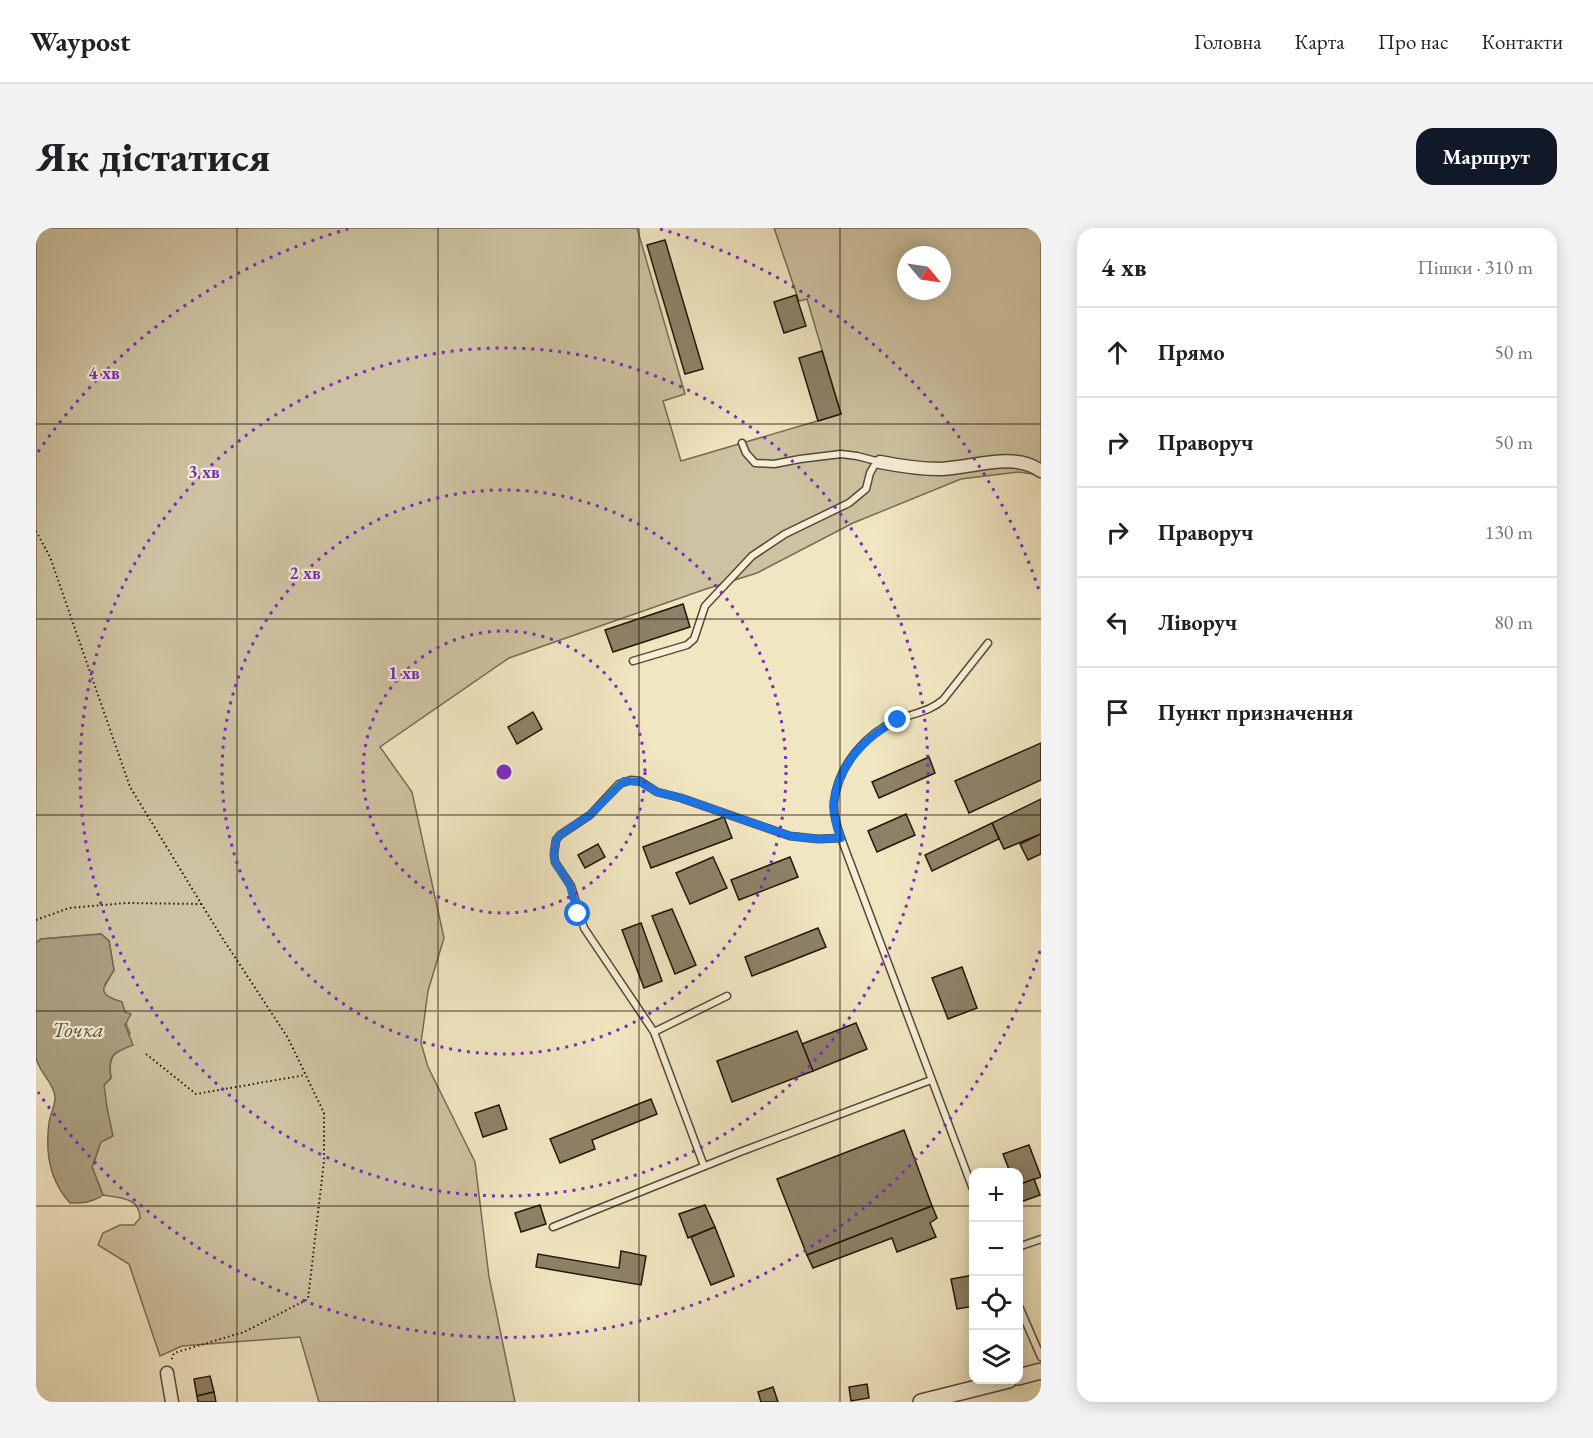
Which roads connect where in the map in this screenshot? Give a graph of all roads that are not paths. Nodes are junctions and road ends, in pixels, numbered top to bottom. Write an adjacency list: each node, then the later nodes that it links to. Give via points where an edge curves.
1 (742, 443): 2 (lane, via 755,462 774,464 841,454)
2 (880, 462): 3 (street, via 941,469 1015,461); 5 (lane, via 870,473 866,489 849,503 785,534 752,556 705,606 694,639 687,645)
3 (1041, 471)
4 (988, 643): 6 (lane, via 936,706 879,729 855,753 834,802)
5 (633, 661)
6 (841, 838): 8 (lane, via 790,836 631,780 619,784 590,815 560,835 555,862 570,886 584,928); 9 (lane)
7 (727, 996): 8 (lane)
8 (654, 1032): 10 (lane)
9 (931, 1080): 10 (lane); 11 (lane)
10 (704, 1166): 12 (lane)
11 (969, 1179)
12 (553, 1227)
13 (1041, 1239): 14 (lane)
14 (1023, 1245)
15 (1023, 1319): 16 (lane)
16 (1040, 1370): 18 (street)
17 (167, 1373): 20 (street)
18 (1023, 1375)
19 (993, 1384): 21 (street)
20 (172, 1402)
21 (923, 1402)

